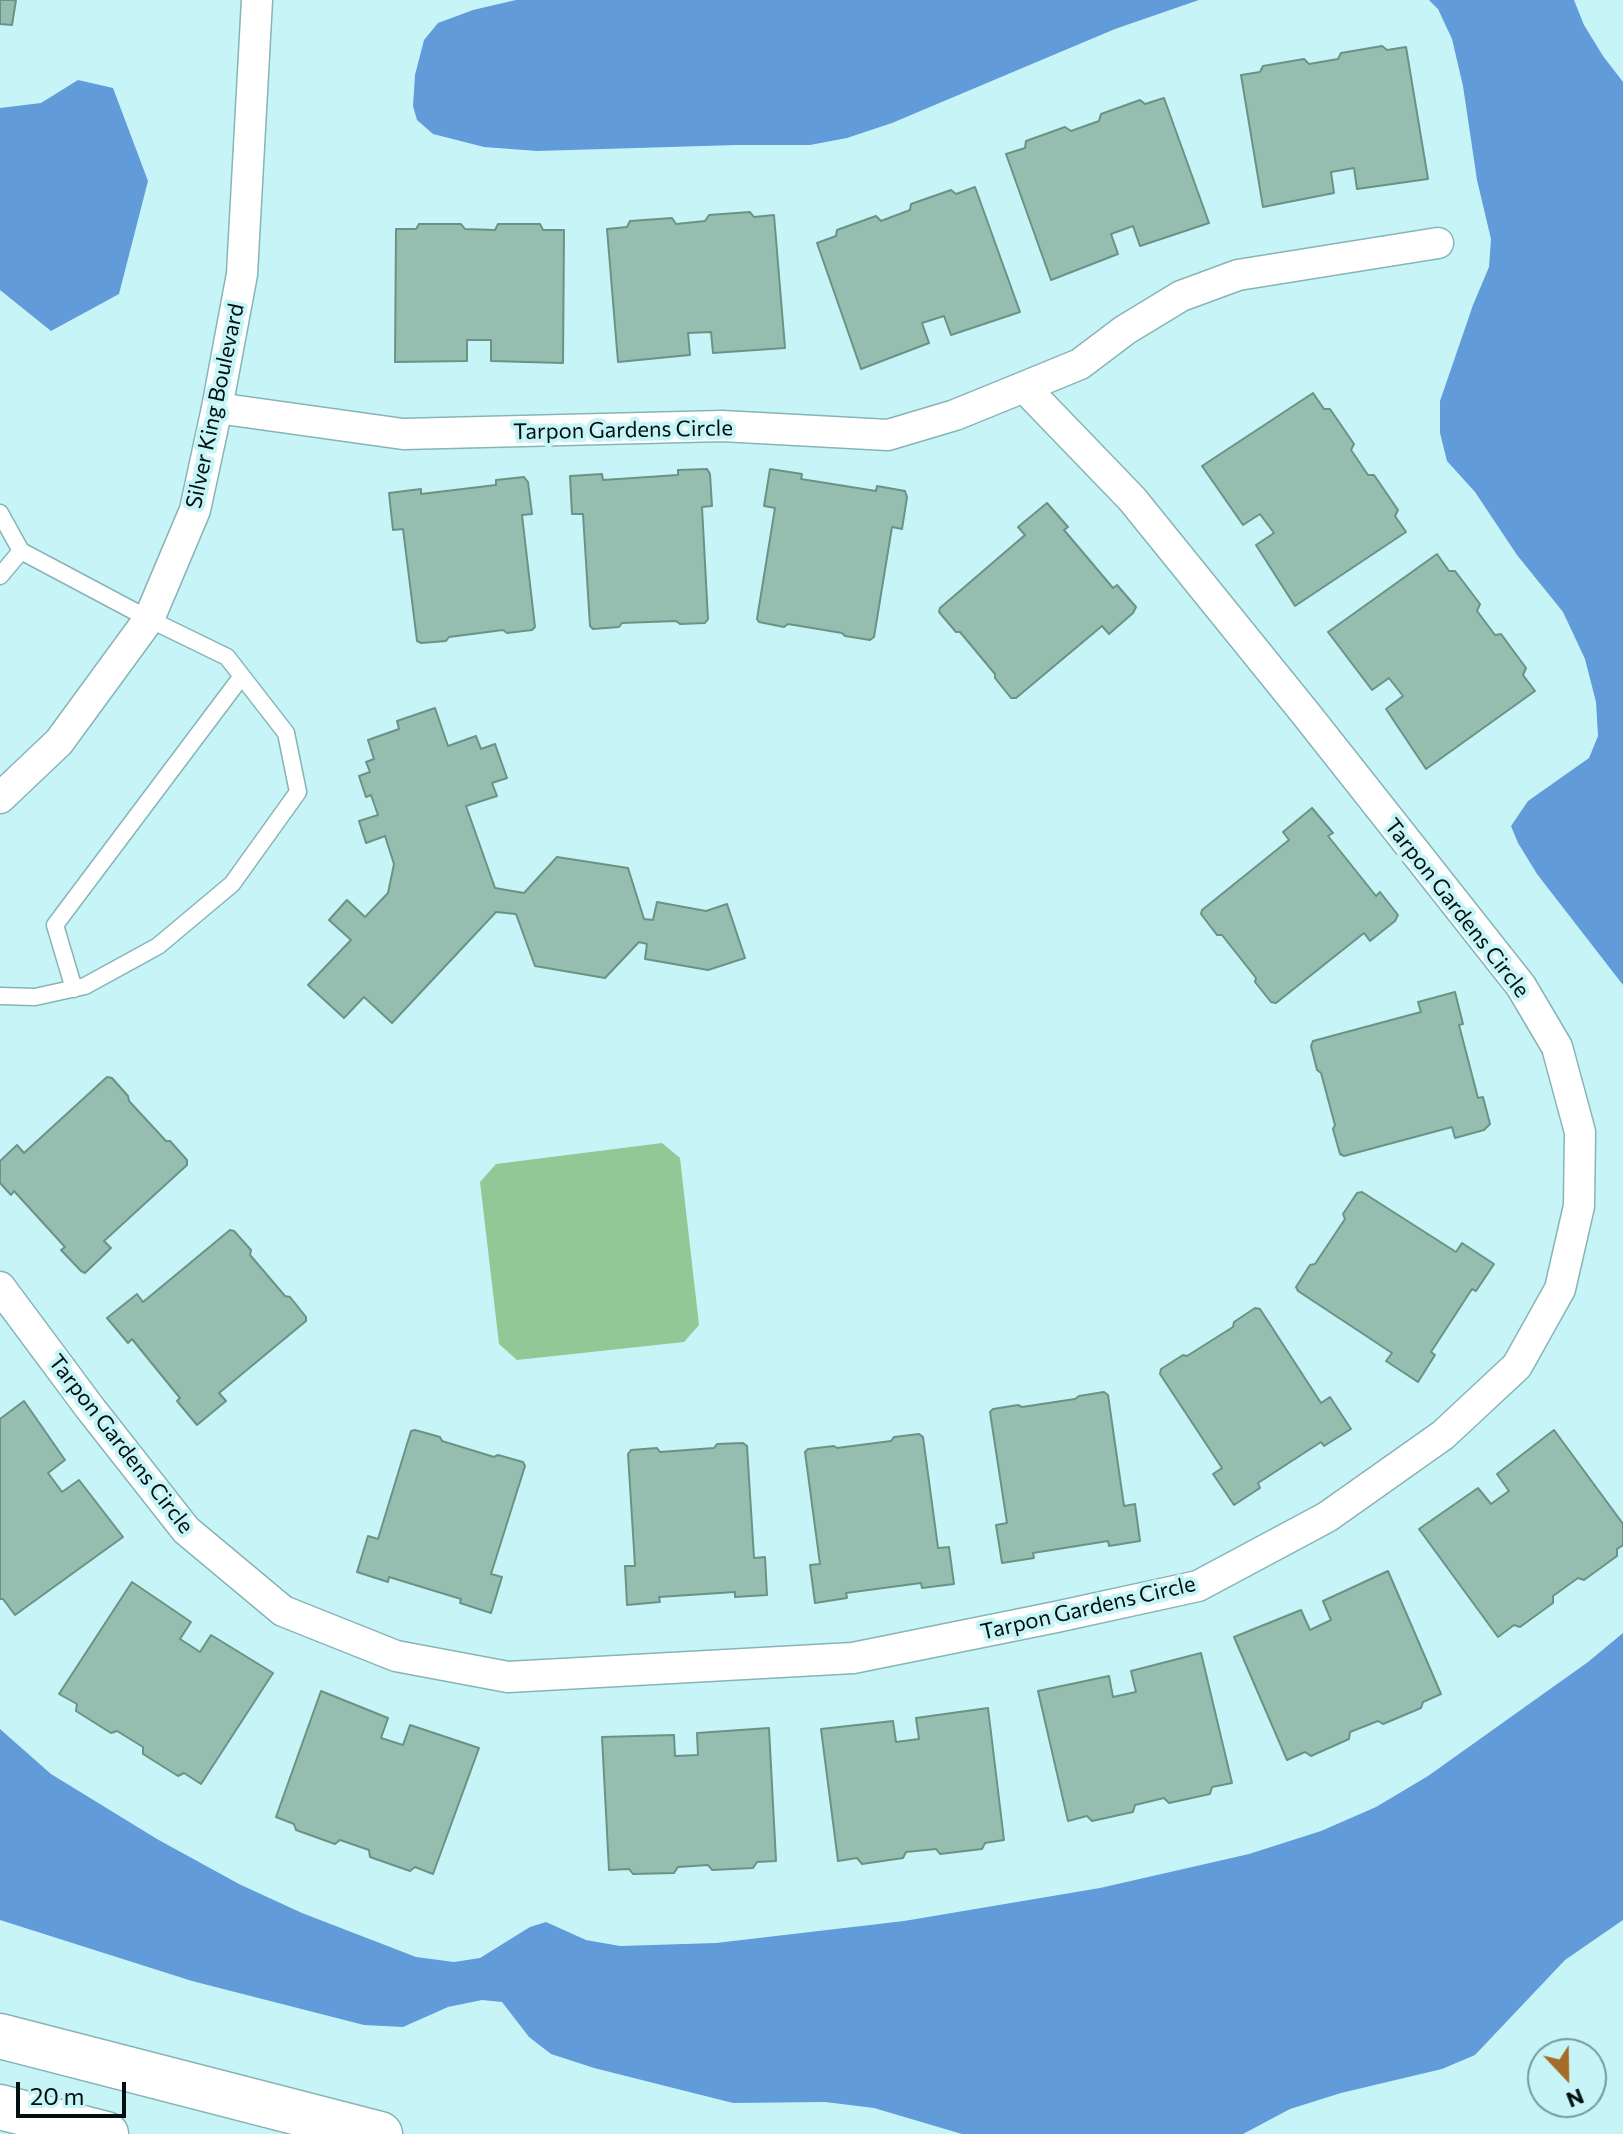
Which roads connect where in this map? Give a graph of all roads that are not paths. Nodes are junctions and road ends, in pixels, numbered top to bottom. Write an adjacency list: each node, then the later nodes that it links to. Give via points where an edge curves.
1 (257, 0): 4 (street, Silver King Boulevard, via 242,274)
2 (1438, 243): 3 (street, Tarpon Gardens Circle, via 1238,275 1181,296 1080,364)
3 (1024, 387): 4 (street, Tarpon Gardens Circle, via 888,435 722,426 403,434); 13 (street, Tarpon Gardens Circle, via 1132,499 1306,714 1521,986 1557,1047 1580,1132 1579,1206 1560,1289 1517,1366 1443,1435 1327,1517 1198,1586 853,1658 508,1677 396,1656 283,1611 186,1530)
4 (217, 408): 8 (street, Silver King Boulevard, via 195,510)
5 (0, 513): 6 (lane)
6 (21, 551): 7 (lane); 8 (lane)
7 (0, 576)
8 (149, 619): 9 (lane, via 227,657); 10 (street, Silver King Boulevard, via 59,742)
9 (242, 676): 11 (lane, via 55,925); 11 (lane, via 286,733 298,792 232,884 158,946)
10 (0, 798)
11 (74, 989): 12 (lane, via 35,997)
12 (0, 996)
13 (0, 1287)
14 (0, 2036): 17 (street)
15 (0, 2107): 16 (street)
16 (106, 2134)
17 (380, 2134)

